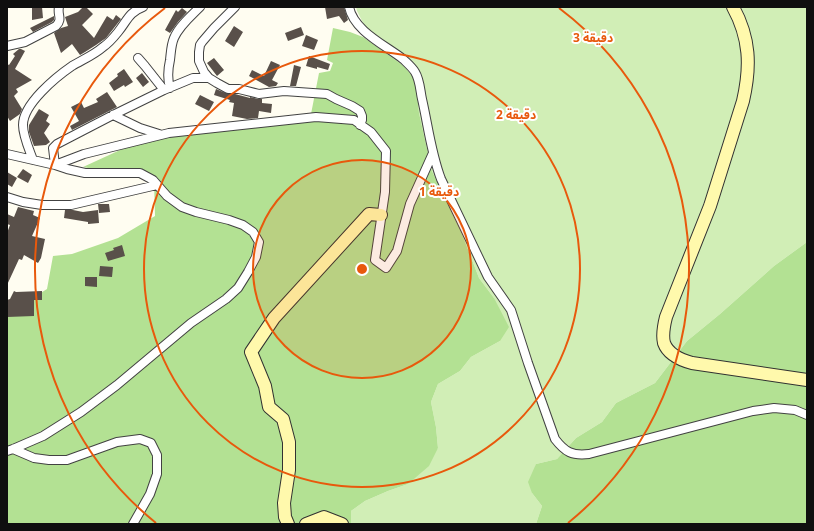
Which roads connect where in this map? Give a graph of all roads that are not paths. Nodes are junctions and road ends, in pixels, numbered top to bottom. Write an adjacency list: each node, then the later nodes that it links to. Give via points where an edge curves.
1 (59, 7): 7 (street, via 60,22 56,26 26,42)
2 (144, 7): 16 (street, via 127,18 117,34 103,48 51,82 30,104 23,118 23,126)
3 (200, 7): 10 (street, via 174,39)
4 (235, 7): 9 (street, via 200,45 199,61)
5 (349, 7): 14 (street, via 363,30 415,71 419,78)
6 (733, 7): 21 (street, via 748,50 746,88 710,206 666,317 664,343 683,361)
7 (7, 46)
8 (138, 58): 10 (street)
9 (209, 78): 10 (street, via 193,78); 12 (street, via 225,88 259,94 327,94 360,111)
10 (167, 89): 11 (street)
11 (113, 115): 13 (street); 17 (street, via 57,144 53,148)
12 (360, 124): 13 (street, via 354,120 316,117); 20 (street, via 371,132 386,151 385,192)
13 (160, 134): 17 (street, via 84,154)
14 (433, 153): 20 (street, via 410,204 397,251 386,268 375,260); 22 (street, via 441,179 488,277 511,310 555,438 561,447 580,455 589,454 753,411 774,408 794,410)
15 (7, 154): 16 (street)
16 (33, 160): 17 (street)
17 (55, 165): 18 (street, via 85,173 140,173)
18 (157, 185): 19 (street, via 71,205 42,205); 23 (street, via 182,207 228,220 253,232 258,242 256,257 248,272 238,288 226,299 191,323 81,412 43,436)
19 (7, 197)
20 (381, 215): 25 (street, via 369,214 274,318 251,352 265,386 270,407 283,419 289,442 289,470 284,503)
21 (807, 380)
22 (807, 415)
23 (10, 450): 24 (street, via 34,458 67,460 117,442 140,439 151,443 157,455 157,474 150,494)
24 (133, 524)
25 (288, 524)
26 (306, 524): 27 (street, via 324,517)
27 (342, 524)

